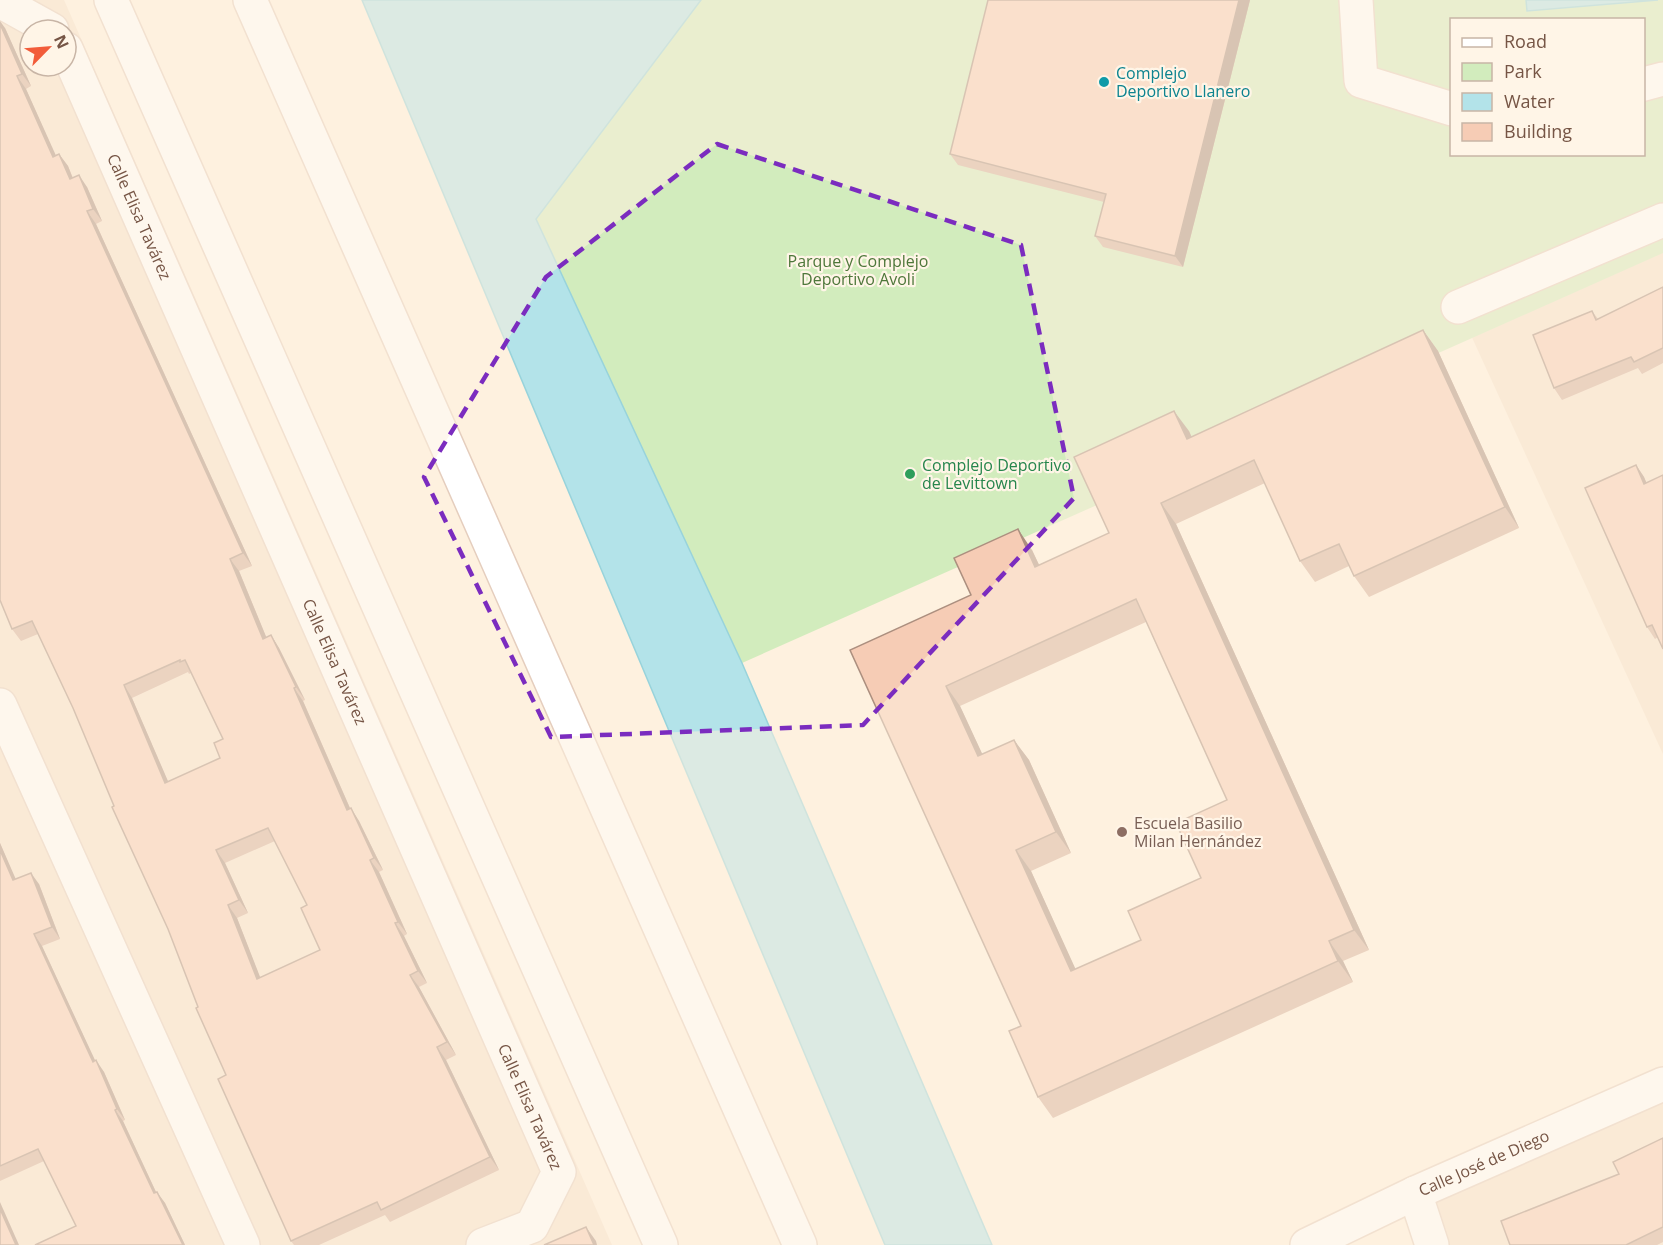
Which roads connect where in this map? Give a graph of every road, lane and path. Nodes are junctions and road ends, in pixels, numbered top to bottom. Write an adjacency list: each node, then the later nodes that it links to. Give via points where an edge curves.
1 (111, 0): 17 (street)
2 (250, 0): 18 (street)
3 (1356, 0): 9 (street, via 1361,81)
4 (0, 1): 5 (street)
5 (30, 18)
6 (78, 76): 16 (street, Calle Elisa Tavárez, via 559,1172 532,1226)
7 (1663, 79): 8 (street)
8 (1645, 84)
9 (1450, 108)
10 (1663, 220): 11 (street)
11 (1458, 307)
12 (0, 705): 15 (street)
13 (1663, 1084): 14 (street, Calle José de Diego)
14 (1415, 1193): 19 (street, Calle José de Diego); 20 (street)
15 (243, 1245)
16 (483, 1245)
17 (661, 1245)
18 (800, 1245)
19 (1307, 1245)
20 (1432, 1245)

